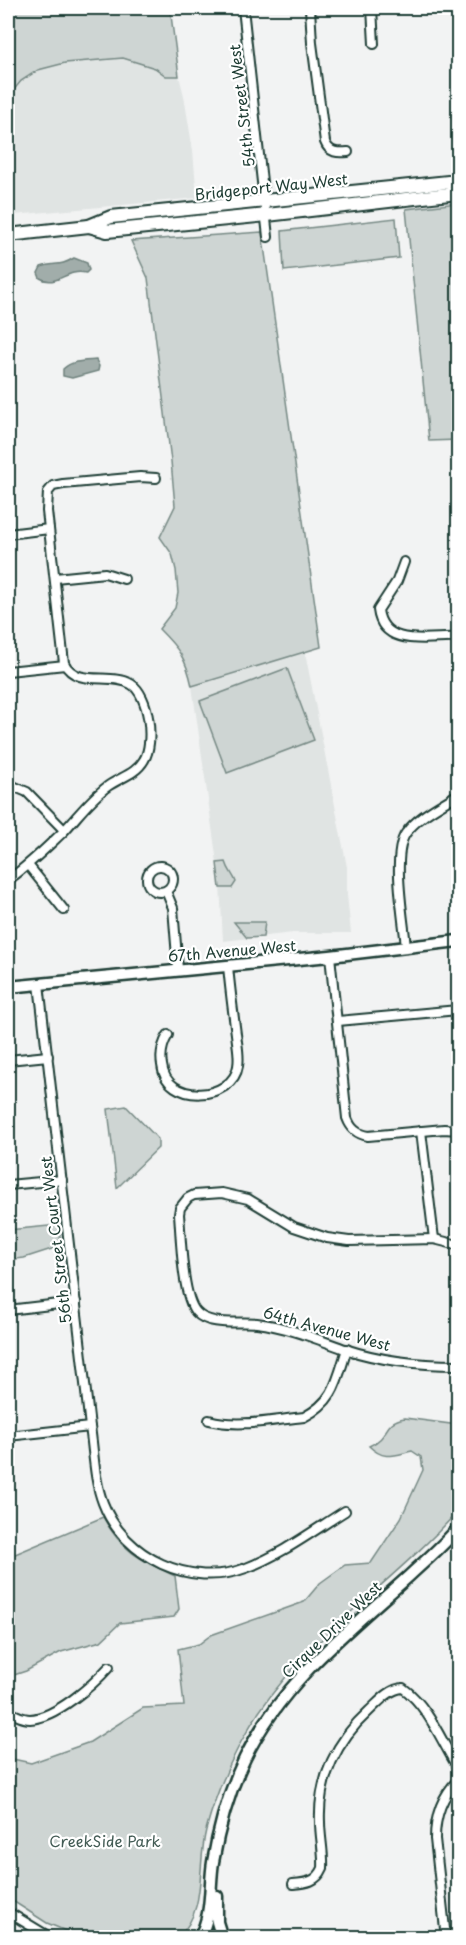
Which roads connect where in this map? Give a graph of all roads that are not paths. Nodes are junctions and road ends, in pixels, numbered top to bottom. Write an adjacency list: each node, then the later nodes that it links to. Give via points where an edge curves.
1 (243, 8): 8 (street, 54th Street West)
2 (310, 8): 5 (street, via 325,142 335,152)
3 (372, 8): 4 (street)
4 (374, 44)
5 (348, 152)
6 (459, 181): 8 (main road, Bridgeport Way West)
7 (459, 193): 9 (main road, Bridgeport Way West)
8 (265, 202): 9 (street, 54th Street West); 10 (main road, Bridgeport Way West, via 111,217)
9 (267, 215): 10 (main road, Bridgeport Way West, via 107,231); 12 (street, 54th Street West)
10 (89, 226): 11 (main road, Bridgeport Way West)
11 (8, 235)
12 (268, 237)
13 (156, 478): 14 (street, via 53,486 46,504)
14 (49, 529): 15 (street); 17 (street)
15 (8, 534)
16 (404, 562): 19 (street, via 378,610 380,620 405,638)
17 (55, 578): 18 (street, via 100,573); 20 (street)
18 (124, 579)
19 (459, 638)
20 (65, 664): 21 (street); 24 (street, via 78,676 121,680 135,687 146,705 149,741 140,766 98,794)
21 (8, 671)
22 (8, 784): 24 (street, via 27,792)
23 (459, 794): 30 (street, via 411,827 400,845)
24 (64, 830): 25 (street)
25 (28, 865): 26 (street); 28 (street)
26 (8, 880)
27 (166, 891): 33 (street, via 173,908)
28 (64, 910)
29 (459, 941): 30 (main road, 67th Avenue West)
30 (406, 947): 31 (main road, 67th Avenue West)
31 (330, 956): 32 (main road, 67th Avenue West); 37 (street)
32 (228, 966): 33 (main road, 67th Avenue West); 38 (street, via 239,1061 234,1079 216,1091 187,1093 174,1088 162,1070 162,1049)
33 (178, 969): 34 (main road, 67th Avenue West)
34 (39, 984): 35 (main road, 67th Avenue West); 39 (street, 56th Street Court West)
35 (8, 987)
36 (459, 1010): 37 (street)
37 (338, 1021): 42 (street, via 347,1118 353,1130 368,1136)
38 (168, 1035)
39 (48, 1056): 40 (street); 43 (street, 56th Street Court West)
40 (8, 1060)
41 (459, 1130): 42 (street)
42 (422, 1131): 45 (street)
43 (62, 1180): 44 (street); 47 (street, 56th Street Court West)
44 (8, 1185)
45 (434, 1239): 46 (street); 49 (street, 64th Avenue West, via 338,1240 294,1227 260,1205 235,1195 194,1195 185,1200 179,1214 187,1293 200,1317 270,1325)
46 (459, 1245)
47 (76, 1302): 48 (street); 52 (street, 56th Street Court West)
48 (8, 1310)
49 (347, 1349): 50 (street, 64th Avenue West, via 399,1361); 51 (street, via 331,1395 304,1417 229,1424)
50 (459, 1365)
51 (209, 1419)
52 (90, 1427): 53 (street); 54 (street, 56th Street Court West, via 99,1493 110,1519 131,1543 164,1565 189,1573 224,1574 246,1568)
53 (8, 1436)
54 (345, 1511)
55 (459, 1528): 64 (main road, Cirque Drive West, via 316,1660 269,1717 245,1757 226,1806 214,1861 208,1917)
56 (459, 1538): 65 (main road, Cirque Drive West, via 323,1662 267,1733 252,1760 228,1825 217,1886 217,1922)
57 (109, 1667): 58 (street, via 95,1683 51,1712 30,1719)
58 (8, 1712)
59 (459, 1768): 61 (street, via 413,1696 400,1688 393,1690 366,1713 330,1764 319,1811 323,1868 309,1882)
60 (459, 1780): 66 (street, via 441,1806 435,1827)
61 (293, 1884)
62 (8, 1912): 63 (street)
63 (51, 1938)
64 (199, 1938)
65 (222, 1938)
66 (446, 1938)

